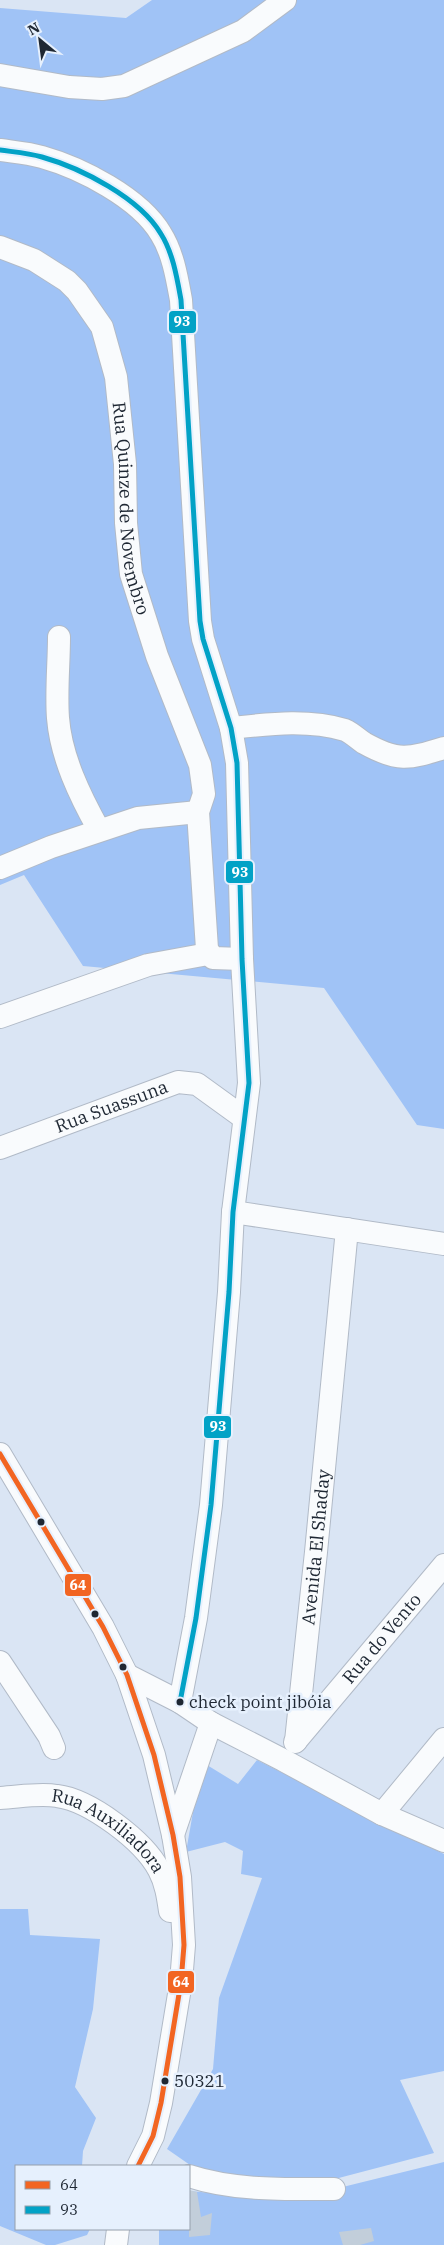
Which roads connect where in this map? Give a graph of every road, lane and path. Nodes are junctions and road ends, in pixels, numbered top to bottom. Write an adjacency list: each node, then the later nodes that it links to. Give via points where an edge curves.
1 (285, 0): 2 (street, via 243,31 124,86 102,90)
2 (0, 76)
3 (0, 150): 6 (street, via 41,157 81,172 139,209 162,236 181,300 200,622)
4 (0, 247): 8 (street, Rua Quinze de Novembro, via 34,260 67,281 102,327 116,377 132,574 156,656 200,765 204,794)
5 (59, 636): 9 (street, via 58,717 62,746 86,807)
6 (231, 728): 7 (street, via 288,722 347,731 389,756 418,756); 12 (street, via 238,763)
7 (444, 748)
8 (198, 812): 9 (street, via 138,818); 11 (street, Rua Quinze de Novembro)
9 (99, 830): 10 (street)
10 (0, 868)
11 (208, 954): 12 (street, via 217,959); 13 (street, via 148,965)
12 (242, 959): 14 (street, via 249,1083)
13 (0, 1017)
14 (244, 1118): 15 (street, Rua Suassuna, via 197,1084 178,1082); 16 (street)
15 (0, 1148)
16 (233, 1212): 17 (street); 23 (street, via 211,1505 196,1618)
17 (347, 1229): 18 (street); 26 (street, Avenida El Shaday)
18 (444, 1244)
19 (0, 1454): 22 (street, via 103,1627)
20 (444, 1564): 26 (street, Rua do Vento)
21 (0, 1662): 27 (street)
22 (127, 1675): 23 (street); 31 (street, via 154,1755)
23 (180, 1702): 24 (street)
24 (211, 1723): 28 (street); 31 (street)
25 (444, 1739): 30 (street)
26 (296, 1740): 28 (street, Rua do Vento)
27 (54, 1748)
28 (284, 1760): 30 (street)
29 (0, 1798): 33 (street, Rua Auxiliadora, via 47,1795 77,1800 97,1812 148,1854 160,1870 166,1889)
30 (382, 1814): 32 (street)
31 (173, 1834): 33 (street, via 180,1877 184,1945)
32 (444, 1841)
33 (181, 1982): 34 (street, via 161,2103)
34 (145, 2165)
35 (190, 2176): 36 (street, via 219,2184 252,2187)
36 (334, 2189)
37 (118, 2230): 38 (street)
38 (116, 2245)

